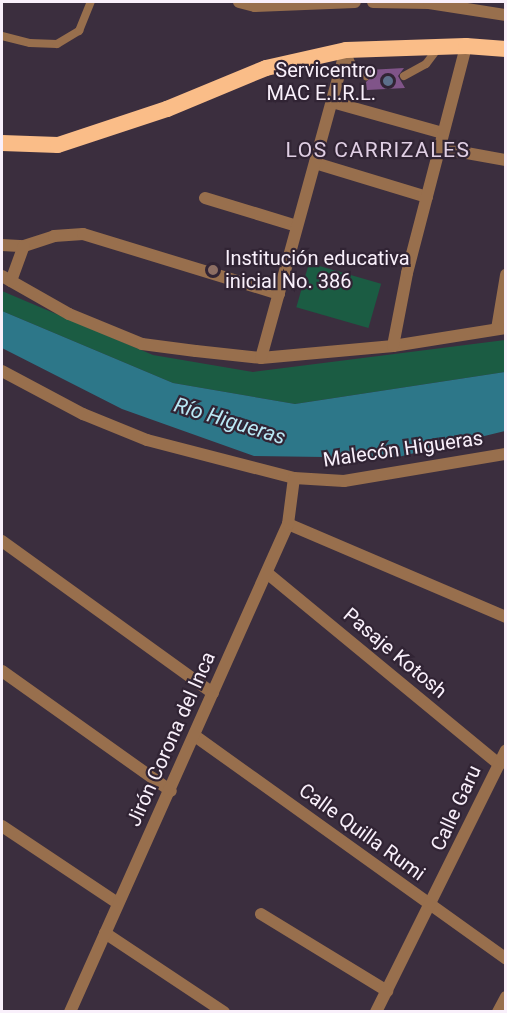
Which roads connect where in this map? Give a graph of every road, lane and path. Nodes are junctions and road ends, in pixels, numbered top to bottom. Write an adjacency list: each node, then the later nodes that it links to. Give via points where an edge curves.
1 (91, 2): 6 (lane, via 79,31 57,44)
2 (239, 2): 3 (street, via 255,6)
3 (356, 2)
4 (373, 2): 5 (street, via 429,3)
5 (506, 15)
6 (2, 36)
7 (466, 46): 8 (highway); 9 (highway); 14 (street)
8 (439, 47): 10 (highway); 12 (lane, via 426,64)
9 (506, 49)
10 (346, 50): 11 (lane, via 353,68); 13 (street); 15 (highway, via 266,68 167,109 58,145)
11 (366, 76)
12 (404, 76)
13 (332, 102): 14 (street); 18 (street)
14 (443, 133): 16 (street)
15 (2, 143)
16 (439, 148): 17 (street); 19 (street)
17 (506, 160)
18 (315, 163): 19 (street); 21 (street)
19 (427, 197): 28 (street)
20 (205, 198): 21 (street)
21 (297, 226): 26 (street)
22 (2, 245): 23 (street)
23 (24, 246): 25 (street); 26 (street, via 54,236 83,234)
24 (506, 275): 27 (street)
25 (6, 278): 29 (street, via 69,314 142,344)
26 (279, 294): 29 (street)
27 (501, 328): 28 (street)
28 (393, 346): 29 (street)
29 (261, 358)
30 (2, 371): 32 (street, Malecón Higueras, via 83,414 147,440)
31 (506, 454): 32 (street, Malecón Higueras, via 344,482)
32 (294, 478): 33 (street, Jirón Corona del Inca)
33 (288, 524): 35 (street, Jirón Corona del Inca); 36 (street)
34 (2, 541): 38 (street)
35 (267, 573): 38 (street, Jirón Corona del Inca); 41 (street, Pasaje Kotosh)
36 (506, 617)
37 (2, 671): 42 (street)
38 (213, 693): 39 (street, Jirón Corona del Inca)
39 (195, 736): 42 (street, Jirón Corona del Inca); 45 (street, Calle Quilla Rumi)
40 (506, 750): 41 (street, Calle Garu)
41 (499, 764): 45 (street, Calle Garu)
42 (171, 791): 44 (street, Jirón Corona del Inca)
43 (2, 826): 44 (street)
44 (116, 902): 47 (street, Jirón Corona del Inca)
45 (431, 906): 48 (street, Calle Quilla Rumi); 49 (street, Calle Garu)
46 (261, 914): 49 (street)
47 (105, 933): 51 (street, Jirón Corona del Inca); 52 (street)
48 (506, 959)
49 (387, 991): 53 (street, Calle Garu)
50 (506, 997): 54 (street)
51 (70, 1011)
52 (223, 1011)
53 (376, 1011)
54 (498, 1011)

